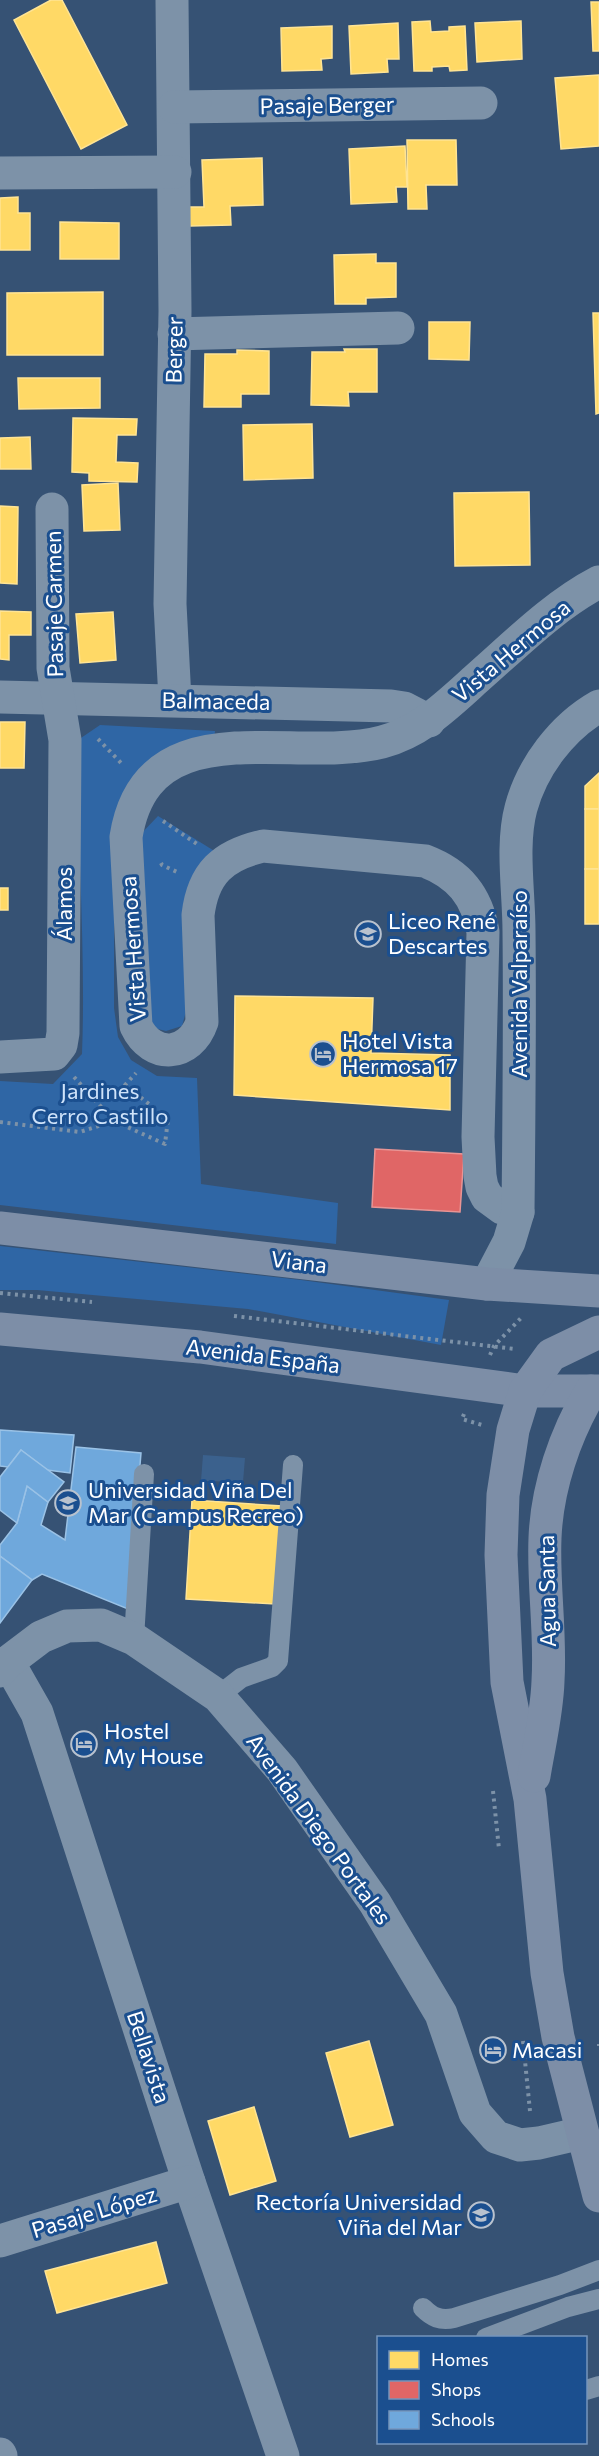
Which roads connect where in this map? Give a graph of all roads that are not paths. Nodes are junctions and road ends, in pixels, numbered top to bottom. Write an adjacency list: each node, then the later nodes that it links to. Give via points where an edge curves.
1 (172, 0): 3 (street, Berger)
2 (481, 103): 3 (street, Pasaje Berger)
3 (174, 107): 5 (street, Berger)
4 (0, 172): 5 (street)
5 (175, 172): 7 (street, Berger)
6 (398, 328): 7 (street)
7 (174, 334): 12 (street, Berger, via 170,604)
8 (52, 510): 11 (street, Pasaje Carmen, via 53,668)
9 (599, 582): 14 (street, Vista Hermosa, via 534,627)
10 (0, 697): 11 (street, Balmaceda)
11 (58, 698): 12 (street, Balmaceda); 15 (street, Álamos, via 65,740 61,1045 54,1054)
12 (175, 700): 14 (street, Balmaceda, via 391,706)
13 (599, 706): 16 (street, Avenida Valparaíso, via 570,728 539,766 516,831)
14 (429, 721): 16 (street, Vista Hermosa, via 396,738 363,746 206,750 160,770 146,784 132,810 126,837 136,1026 141,1036 159,1049 182,1047 198,1033 202,1022 200,899 216,868 230,857 263,846 425,861 442,867 476,904 483,932 478,1137 482,1187 494,1203)
15 (0, 1057)
16 (518, 1212): 18 (street, Avenida Valparaíso, via 509,1242)
17 (0, 1228): 18 (main road, Viana)
18 (487, 1284): 19 (main road, Viana)
19 (599, 1291)
20 (0, 1329): 22 (main road, Avenida España, via 200,1347)
21 (599, 1332): 22 (main road, Agua Santa, via 551,1355)
22 (525, 1391): 23 (main road, Avenida España); 29 (main road, Agua Santa, via 513,1431 503,1495 501,1555 507,1682)
23 (595, 1391): 29 (main road, Agua Santa, via 575,1418 549,1505 545,1539 548,1682)
24 (293, 1466): 28 (lane, via 278,1661 241,1678)
25 (144, 1474): 26 (lane)
26 (134, 1639): 27 (street, Avenida Diego Portales, via 101,1625 67,1626 41,1637); 28 (street, Avenida Diego Portales)
27 (4, 1667): 31 (street, Bellavista, via 37,1713)
28 (218, 1696): 30 (street, Avenida Diego Portales, via 282,1770 375,1903 441,2014 475,2113 496,2137 520,2145)
29 (530, 1799): 30 (main road, Agua Santa, via 547,1972 558,2037)
30 (582, 2133): 32 (main road, Agua Santa)
31 (189, 2182): 33 (street, Pasaje López); 38 (street, Bellavista)
32 (599, 2196)
33 (0, 2241)
34 (599, 2270): 36 (lane, via 454,2318 439,2319)
35 (599, 2299): 37 (lane)
36 (423, 2308)
37 (489, 2336)
38 (283, 2456)

